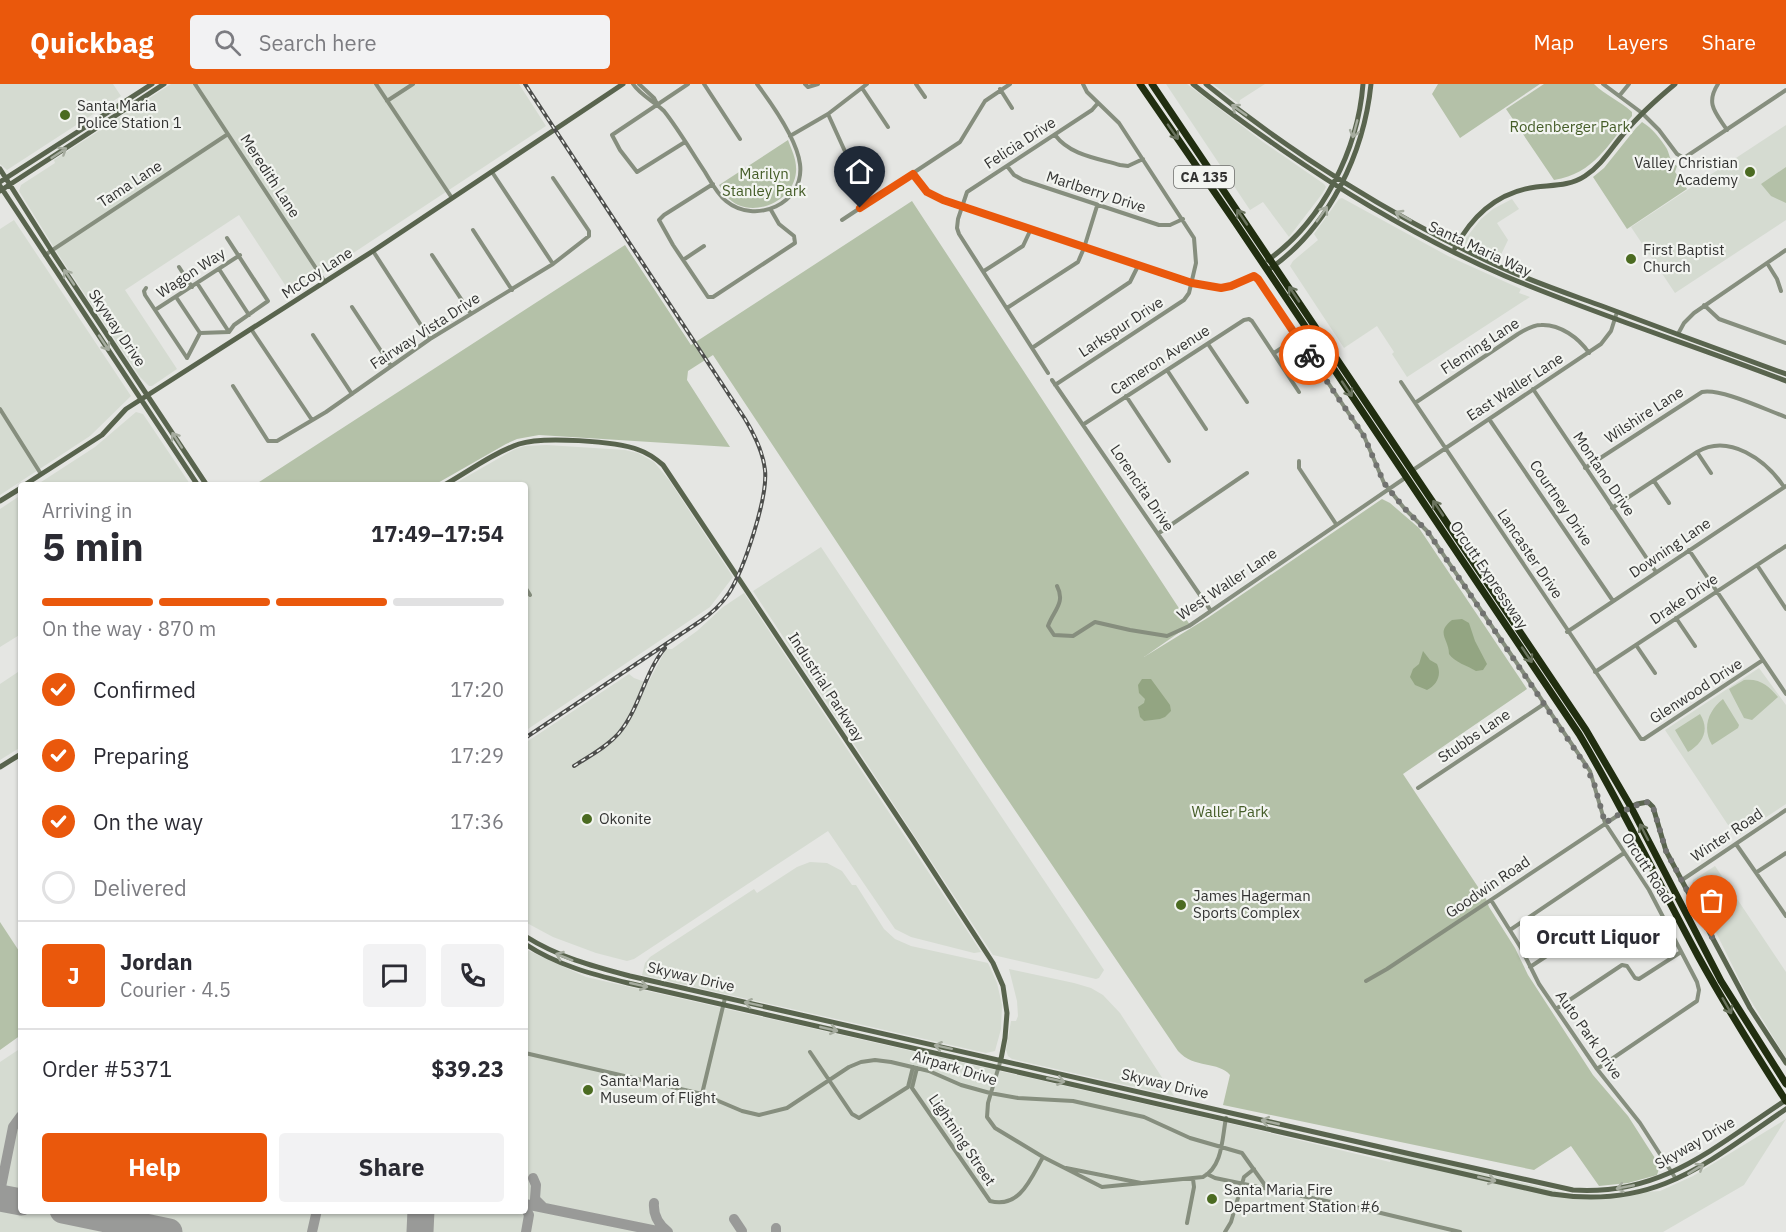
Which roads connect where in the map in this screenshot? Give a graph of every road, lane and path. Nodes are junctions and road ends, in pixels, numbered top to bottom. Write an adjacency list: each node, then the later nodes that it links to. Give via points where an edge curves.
1 (152, 84): 58 (main road)
2 (164, 84): 55 (main road, one-way to 2)
3 (195, 84): 41 (street, Meredith Lane)
4 (376, 84): 33 (street)
5 (413, 84): 33 (street)
6 (623, 84): 50 (main road, McCoy Lane)
7 (633, 84): 35 (street)
8 (639, 84): 35 (street)
9 (688, 84): 35 (street)
10 (704, 84): 44 (street)
11 (757, 84): 43 (street)
12 (818, 84): 27 (street)
13 (867, 84): 28 (street)
14 (916, 84): 32 (street)
15 (1010, 84): 29 (street)
16 (1083, 84): 34 (street)
17 (1140, 84): 84 (highway, Orcutt Expressway / CA 135, one-way to 84)
18 (1152, 84): 79 (highway, Orcutt Expressway / CA 135, one-way to 18)
19 (1193, 84): 57 (main road, Santa Maria Way)
20 (1206, 84): 52 (main road, Santa Maria Way, one-way to 20)
21 (1363, 84): 52 (main road, one-way to 52, via 1352,140)
22 (1371, 84): 54 (main road, via 1359,145)
23 (1603, 84): 31 (street)
24 (1629, 84): 31 (street)
25 (1675, 84): 37 (main road)
26 (1718, 84): 40 (street, via 1712,105)
27 (807, 86)
28 (862, 88): 38 (street); 39 (street)
29 (1000, 89): 36 (street); 51 (street, via 985,101 960,142)
30 (1786, 90): 40 (street)
31 (1620, 95): 37 (street)
32 (925, 97)
33 (387, 101): 60 (street)
34 (1098, 103): 42 (street, Felicia Drive); 47 (street, via 1119,123)
35 (657, 104): 45 (street); 45 (street, via 612,135 620,150 637,172)
36 (1012, 108)
37 (1642, 113): 40 (street, via 1684,158); 71 (main road, via 1585,176 1563,185 1521,190 1498,199 1475,217)
38 (828, 114): 43 (street); 46 (street)
39 (888, 127)
40 (1727, 130)
41 (228, 134): 72 (street, Tama Lane); 87 (street, Meredith Lane)
42 (1055, 135): 47 (street, via 1072,150 1120,165); 48 (street, Felicia Drive)
43 (790, 136): 63 (street, via 801,174 793,192)
44 (740, 139)
45 (686, 142): 56 (street)
46 (848, 158)
47 (1143, 159): 64 (street)
48 (1007, 166): 61 (street, Marlberry Drive, via 1023,180); 62 (street, Felicia Drive, via 968,192)
49 (0, 169): 58 (main road, Skyway Drive)
50 (492, 172): 60 (main road, McCoy Lane); 81 (street)
51 (913, 174): 62 (street, via 932,195); 65 (street)
52 (1337, 176): 54 (main road, Santa Maria Way); 57 (main road)
53 (553, 178): 81 (street, Fairway Vista Drive, via 589,234 587,240)
54 (1344, 181): 59 (main road); 71 (main road, Santa Maria Way, one-way to 54)
55 (10, 184): 58 (main road); 72 (main road, Skyway Drive)
56 (713, 184): 63 (street, via 733,206 753,212); 78 (street, via 659,220)
57 (1332, 184): 59 (main road, Santa Maria Way); 79 (main road)
58 (2, 185): 75 (main road, Skyway Drive)
59 (1339, 189): 71 (main road, Santa Maria Way); 79 (main road, one-way to 59, via 1308,233)
60 (453, 198): 74 (main road, McCoy Lane)
61 (1097, 206): 64 (street, Marlberry Drive, via 1159,225); 70 (street)
62 (961, 207): 67 (street); 86 (street, via 958,231)
63 (771, 210): 78 (street, via 779,224 794,236 795,243 723,291 710,298 706,296)
64 (1183, 219): 88 (street, via 1197,252)
65 (842, 220)
66 (473, 230): 92 (street)
67 (1030, 231): 70 (street); 86 (street, via 1023,246)
68 (227, 238): 76 (street)
69 (704, 246): 78 (street)
70 (1084, 248): 82 (street); 97 (street, via 1074,266)
71 (1454, 248): 100 (main road, Santa Maria Way, via 1506,276)
72 (51, 250): 75 (street, Tama Lane); 126 (main road, Skyway Drive, one-way to 72)
73 (1786, 250): 80 (street)
74 (373, 251): 87 (main road, McCoy Lane); 108 (street)
75 (45, 255): 128 (main road, Skyway Drive, one-way to 128)
76 (240, 255): 85 (street, Wagon Way); 101 (street, via 268,301)
77 (432, 255): 99 (street)
78 (683, 260)
79 (1272, 262): 84 (main road); 142 (highway, Orcutt Expressway / CA 135, one-way to 79)
80 (1767, 263): 93 (street); 95 (street)
81 (552, 264): 92 (street, Fairway Vista Drive)
82 (1138, 266): 88 (street); 111 (street, via 1130,282)
83 (179, 267): 90 (street)
84 (1265, 267): 146 (highway, Orcutt Expressway / CA 135, one-way to 146)
85 (219, 269): 89 (street, Wagon Way); 101 (street)
86 (984, 271): 97 (street)
87 (325, 282): 102 (main road, McCoy Lane)
88 (1192, 283): 107 (street, Orcutt Road, via 1221,288 1254,276); 121 (street, Larkspur Drive, via 1184,300)
89 (197, 284): 90 (street, Wagon Way); 103 (street)
90 (192, 287): 94 (street, Wagon Way)
91 (146, 288): 98 (street, via 144,293)
92 (512, 290): 99 (street, Fairway Vista Drive)
93 (1781, 291)
94 (176, 297): 98 (street, Wagon Way); 104 (street)
95 (1704, 305): 105 (street, via 1688,318); 109 (street, via 1719,319)
96 (352, 307): 114 (street)
97 (1008, 308): 111 (street)
98 (155, 310): 104 (street, via 187,358)
99 (471, 314): 108 (street, Fairway Vista Drive)
100 (1616, 314): 105 (main road, Santa Maria Way); 113 (street, East Waller Lane, via 1606,339); 119 (main road, Santa Maria Way)
101 (249, 315): 103 (street)
102 (251, 329): 126 (main road, McCoy Lane); 134 (street)
103 (229, 332): 104 (street)
104 (200, 333)
105 (1678, 334): 117 (main road, Santa Maria Way)
106 (313, 335): 125 (street)
107 (1297, 338): 112 (street); 154 (street, Orcutt Road, via 1364,436)
108 (430, 339): 114 (street, Fairway Vista Drive)
109 (1786, 343)
110 (1208, 344): 112 (street, Cameron Avenue, via 1249,319); 115 (street, Cameron Avenue); 129 (street)
111 (1032, 348): 116 (street)
112 (1274, 353): 124 (street)
113 (1589, 353): 123 (street, East Waller Lane); 130 (street, Fleming Lane, via 1575,336 1547,325 1535,326)
114 (391, 366): 125 (street, Fairway Vista Drive)
115 (1167, 370): 127 (street, Cameron Avenue); 136 (street)
116 (1048, 373)
117 (1786, 374)
118 (1052, 380): 121 (street, Lorencita Drive)
119 (1786, 381)
120 (1401, 382): 130 (street, Lancaster Drive)
121 (1055, 385): 135 (street, Lorencita Drive)
122 (233, 386): 134 (street, Fairway Vista Drive, via 268,441 279,440)
123 (1533, 389): 133 (street, East Waller Lane); 141 (street, Montano Drive)
124 (1299, 392)
125 (352, 394): 134 (street, Fairway Vista Drive)
126 (147, 396): 128 (main road, McCoy Lane); 150 (main road, Skyway Drive, one-way to 126)
127 (1126, 396): 135 (street, Cameron Avenue); 139 (street)
128 (141, 399): 145 (main road, McCoy Lane, via 118,416 102,435); 149 (main road, Skyway Drive)
129 (1247, 402)
130 (1415, 403): 137 (street, Lancaster Drive)
131 (0, 409): 145 (street)
132 (1786, 417): 141 (street, Wilshire Lane, via 1721,393 1702,392)
133 (1489, 419): 137 (street, East Waller Lane); 168 (street, Courtney Drive)
134 (312, 420)
135 (1084, 424): 159 (street, Lorencita Drive)
136 (1206, 429)
137 (1445, 448): 142 (street, East Waller Lane); 172 (street, Lancaster Drive)
138 (1697, 452): 144 (street); 147 (street); 152 (street, via 1716,445 1741,451 1765,464)
139 (1170, 461)
140 (1299, 461): 158 (street, via 1299,468)
141 (1585, 468): 157 (street, Montano Drive)
142 (1412, 471): 146 (street, West Waller Lane); 184 (highway, Orcutt Expressway / CA 135, one-way to 142, via 1580,720)
143 (1247, 473): 159 (street)
144 (1711, 473)
145 (42, 475): 148 (main road, McCoy Lane)
146 (1406, 477): 154 (street, West Waller Lane); 186 (highway, Orcutt Expressway / CA 135, one-way to 186, via 1566,715)
147 (1654, 480): 156 (street); 157 (street)
148 (30, 482)
149 (196, 482)
150 (205, 482)
151 (455, 482): 206 (main road, Industrial Parkway, via 522,443 558,441 624,446 646,452 663,465 993,963 1003,986 1007,1013)
152 (1785, 486): 161 (street, Downing Lane)
153 (18, 490): 155 (main road)
154 (1389, 490): 158 (street, West Waller Lane); 179 (street, Orcutt Road, via 1428,532)
155 (0, 501)
156 (1669, 502)
157 (1612, 508): 163 (street, Montano Drive)
158 (1336, 524): 170 (street, West Waller Lane)
159 (1159, 533): 170 (street, Lorencita Drive)
160 (1786, 546): 162 (street, Drake Drive)
161 (1689, 550): 163 (street, Downing Lane); 165 (street)
162 (1757, 565): 165 (street, Drake Drive); 169 (street)
163 (1656, 572): 168 (street, Downing Lane)
164 (1057, 586): 170 (street, West Waller Lane, via 1062,597 1048,626 1054,635 1063,637 1073,636 1095,622 1167,636)
165 (1717, 591): 171 (street, Drake Drive); 175 (street)
166 (528, 592): 167 (street)
167 (530, 595)
168 (1613, 601): 172 (street, Downing Lane)
169 (1785, 605)
170 (1211, 611)
171 (1676, 618): 173 (street, Drake Drive); 174 (street)
172 (1567, 632): 176 (street, Lancaster Drive)
173 (1636, 645): 176 (street, Drake Drive); 177 (street)
174 (1695, 646)
175 (1763, 660): 178 (street); 180 (street, Glenwood Drive)
176 (1595, 672): 180 (street, Lancaster Drive)
177 (1655, 673)
178 (1786, 694)
179 (1544, 704): 183 (street, Stubbs Lane); 187 (street, Orcutt Road, via 1590,771)
180 (1641, 739)
181 (18, 756): 182 (main road)
182 (0, 767)
183 (1418, 788)
184 (1631, 807): 186 (main road, Orcutt Road); 192 (main road, Orcutt Road, via 1644,802 1653,807 1666,851); 212 (highway, Orcutt Expressway / CA 135, one-way to 184, via 1721,981)
185 (1786, 810): 188 (street, Winter Road)
186 (1623, 812): 187 (street, Goodwin Road); 216 (highway, Orcutt Expressway / CA 135, one-way to 216, via 1723,1001)
187 (1605, 823): 189 (street, Orcutt Road); 193 (street, Goodwin Road)
188 (1736, 844): 191 (street); 192 (street, Winter Road)
189 (1624, 853): 195 (street); 199 (street, Orcutt Road)
190 (1786, 853): 191 (street)
191 (1757, 872): 194 (street)
192 (1682, 880): 207 (main road, Orcutt Road, via 1750,1008)
193 (1491, 900): 195 (street, Auto Park Drive); 201 (street, Goodwin Road)
194 (1786, 916)
195 (1510, 930): 200 (street, Auto Park Drive)
196 (1577, 936): 200 (street)
197 (528, 938): 202 (main road, Skyway Drive, one-way to 197, via 584,964)
198 (528, 946): 202 (main road, Skyway Drive, one-way to 202, via 582,971)
199 (1682, 952): 203 (street, via 1639,979 1622,965); 210 (street, Orcutt Road, via 1697,982 1699,996)
200 (1530, 967): 203 (street, Auto Park Drive)
201 (1366, 981)
202 (724, 1001): 206 (main road, Skyway Drive, one-way to 202); 209 (main road, Skyway Drive, one-way to 209); 215 (street)
203 (1556, 1009): 210 (street, Auto Park Drive)
204 (810, 1052): 211 (street)
205 (528, 1054): 215 (street, Airpark Drive)
206 (1001, 1059): 209 (street); 218 (main road, Skyway Drive)
207 (1786, 1063)
208 (915, 1067): 211 (street, Airpark Drive, via 868,1060); 213 (street); 214 (street, Airpark Drive)
209 (998, 1068): 214 (street); 219 (main road, Skyway Drive, one-way to 219)
210 (1597, 1069): 224 (street, Auto Park Drive, via 1640,1123)
211 (829, 1080): 213 (street, via 859,1119); 215 (street, Airpark Drive, via 787,1108 766,1114 742,1111)
212 (1786, 1084)
213 (910, 1087): 221 (street, Lightning Street, via 990,1201 1006,1202 1021,1195)
214 (990, 1093): 220 (street, Airpark Drive, via 1073,1101 1144,1117); 221 (street, via 986,1110 990,1123)
215 (702, 1094)
216 (1786, 1100): 224 (main road, Skyway Drive)
217 (1786, 1109): 227 (main road, Skyway Drive, one-way to 217)
218 (1227, 1111): 219 (street); 224 (main road, Skyway Drive, one-way to 218, via 1623,1188 1573,1190)
219 (1226, 1119): 220 (street); 227 (main road, Skyway Drive, one-way to 227, via 1552,1194 1605,1198 1631,1195)
220 (1221, 1147): 223 (street, Airpark Drive, via 1242,1153); 225 (street, via 1215,1167)
221 (1042, 1156): 222 (street)
222 (1063, 1167): 229 (street); 229 (street, via 1102,1187)
223 (1254, 1169): 228 (street); 230 (street, Airpark Drive)
224 (1672, 1173): 227 (street, Auto Park Drive)
225 (1208, 1174): 226 (street); 228 (street)
226 (1193, 1179): 229 (street); 231 (street)
227 (1676, 1180)
228 (1242, 1183): 230 (street); 232 (street)
229 (1145, 1184)
230 (1267, 1188): 233 (street)
231 (1187, 1222)
232 (1225, 1232)
233 (1460, 1232)

